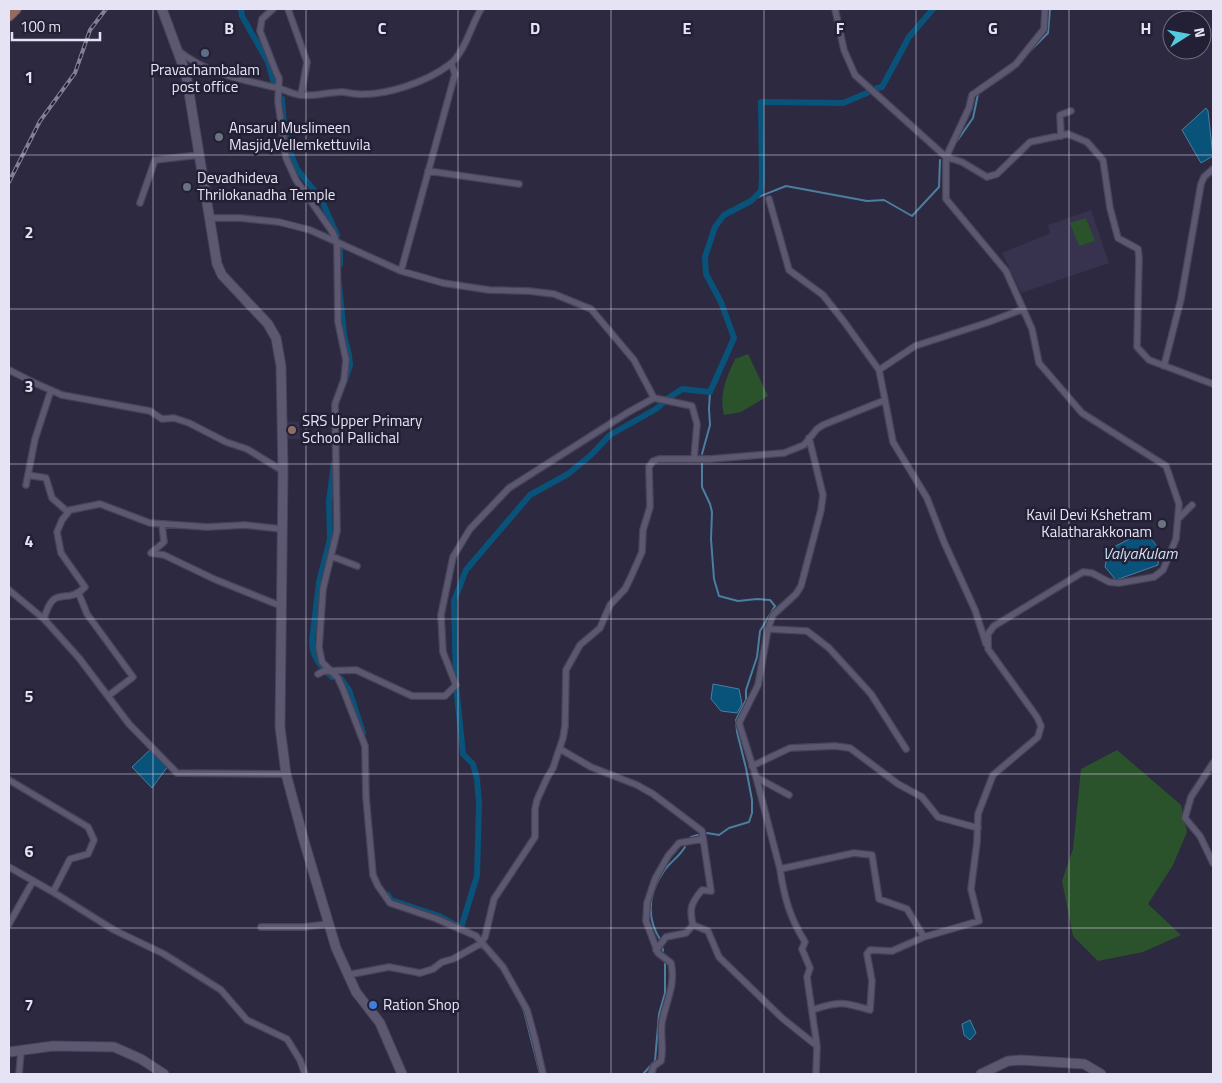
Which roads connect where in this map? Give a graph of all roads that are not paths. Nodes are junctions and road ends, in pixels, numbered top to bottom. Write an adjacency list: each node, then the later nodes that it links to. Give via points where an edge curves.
1 (16, 9): 8 (main road)
2 (162, 9): 9 (street)
3 (273, 9): 11 (street, via 260,25 278,75)
4 (288, 9): 12 (street, via 307,62)
5 (481, 9): 10 (street)
6 (835, 9): 16 (street, via 844,50 855,75)
7 (1046, 9): 16 (street, via 1044,29 1016,64 972,95)
8 (9, 16)
9 (177, 50): 11 (street, via 190,60 243,81); 15 (street, via 186,74)
10 (451, 63): 12 (street, via 426,80 392,90); 18 (street, via 455,74)
11 (279, 88): 12 (street); 23 (street, via 286,158 296,180)
12 (301, 95)
13 (1071, 112): 14 (street, via 1060,115)
14 (1062, 136): 16 (street, via 1030,142 997,174 987,177 962,162); 26 (street, via 1068,134 1087,142 1103,160 1118,238 1138,249 1137,347 1149,360)
15 (200, 155): 21 (street, via 155,160); 22 (street)
16 (946, 157): 25 (street, via 946,199 1006,271)
17 (1213, 169): 26 (street, via 1201,184 1181,299)
18 (428, 171): 19 (street); 24 (street)
19 (519, 184)
20 (770, 199): 28 (street, via 789,270 823,295)
21 (140, 203)
22 (209, 218): 23 (street, via 280,222 310,230); 35 (street, via 222,275 268,324 276,338 281,366)
23 (337, 243): 24 (street); 43 (street, via 338,322 346,360 344,380 335,404 337,531)
24 (401, 271): 31 (street, via 443,283 488,290 554,294 590,309 634,360)
25 (1024, 309): 28 (street, via 915,346); 40 (street, via 1039,363 1082,413 1166,466 1179,504)
26 (1164, 366): 29 (street)
27 (9, 370): 30 (street)
28 (879, 370): 32 (street)
29 (1213, 384)
30 (51, 390): 35 (street, via 76,398 150,411 162,419 174,418 189,423 247,449); 36 (street, via 35,439)
31 (654, 398): 34 (street, via 692,406 697,424); 51 (street, via 509,488 470,529 453,557 441,616 443,652 456,685 445,696 412,696 356,670)
32 (885, 400): 33 (street, via 823,424); 50 (street, via 893,442 927,498 975,610)
33 (810, 438): 34 (street, via 804,445 784,453); 49 (street, via 823,495 820,510 801,586 773,615)
34 (694, 459): 55 (street, via 659,459 651,463 650,507 643,530 642,552 625,589 610,605 600,628 580,645 566,670 565,726)
35 (283, 471): 42 (street)
36 (28, 475): 37 (street); 39 (street, via 46,478 52,498)
37 (26, 485)
38 (1192, 504): 40 (street)
39 (68, 512): 41 (street, via 100,504 150,524); 46 (street, via 57,532 61,553 85,587)
40 (1178, 519): 50 (street, via 1176,539 1163,570 1154,578 1119,583 1083,572 994,626 988,634)
41 (162, 524): 42 (street); 47 (street, via 164,542 151,553 164,555)
42 (282, 529): 47 (street)
43 (331, 556): 44 (street); 51 (street, via 323,589 319,635 322,662)
44 (357, 566)
45 (9, 590): 48 (street)
46 (79, 594): 48 (street, via 55,598 48,605); 53 (street, via 86,614 132,677)
47 (281, 606): 58 (street, via 280,726)
48 (44, 619): 53 (street)
49 (768, 629): 54 (street, via 807,631 829,648 871,694); 57 (street, via 758,684 739,723)
50 (988, 649): 62 (street, via 1038,717 1041,726 1038,737 993,776 978,814)
51 (331, 671): 52 (street); 74 (street, via 343,689 365,746 371,865 378,886 390,903 437,919 476,936)
52 (318, 674)
53 (108, 696): 58 (street, via 129,724 178,773)
54 (906, 748)
55 (560, 749): 63 (street, via 591,767 653,794 702,831); 74 (street, via 537,800 535,838 494,898)
56 (1213, 763): 64 (street, via 1191,797 1185,818 1200,836)
57 (752, 766): 59 (street); 62 (street, via 790,748 850,748 898,784 922,797 938,817)
58 (286, 774): 70 (street)
59 (756, 777): 61 (street); 66 (street)
60 (9, 780): 68 (street, via 88,826 94,840 88,854 70,860)
61 (789, 795)
62 (978, 828): 73 (street, via 971,889 979,921)
63 (704, 839): 71 (street, via 711,891 702,890 694,899 690,913); 75 (street, via 679,843 655,879 646,903 646,921)
64 (1213, 863)
65 (9, 867): 67 (street)
66 (780, 869): 73 (street, via 854,853 872,855 879,899 907,910); 77 (street, via 783,895 794,925 805,942 802,949 810,968)
67 (33, 881): 68 (street); 69 (street)
68 (53, 892): 83 (street, via 221,990 247,1020 287,1040)
69 (9, 924)
70 (328, 924): 72 (street); 76 (street)
71 (693, 925): 75 (street, via 686,933 666,937); 78 (street, via 708,931 719,957 782,1018)
72 (261, 927)
73 (924, 937): 77 (street, via 892,951 870,950 867,954 872,981 870,1010 845,1003)
74 (482, 942): 76 (street, via 424,973 389,967); 85 (street, via 503,967 527,1010)
75 (656, 950): 86 (street, via 671,963 674,974 662,1023 663,1056)
76 (347, 975): 84 (street, via 380,1023)
77 (812, 1010): 78 (street)
78 (817, 1046): 87 (street)
79 (21, 1051): 80 (street); 81 (street); 82 (street, via 53,1046 114,1047)
80 (9, 1052)
81 (19, 1074)
82 (164, 1074)
83 (305, 1074)
84 (402, 1074)
85 (543, 1074)
86 (651, 1074)
87 (816, 1074)
88 (981, 1074): 89 (street, via 1008,1061 1021,1060 1084,1064)
89 (1101, 1074)

